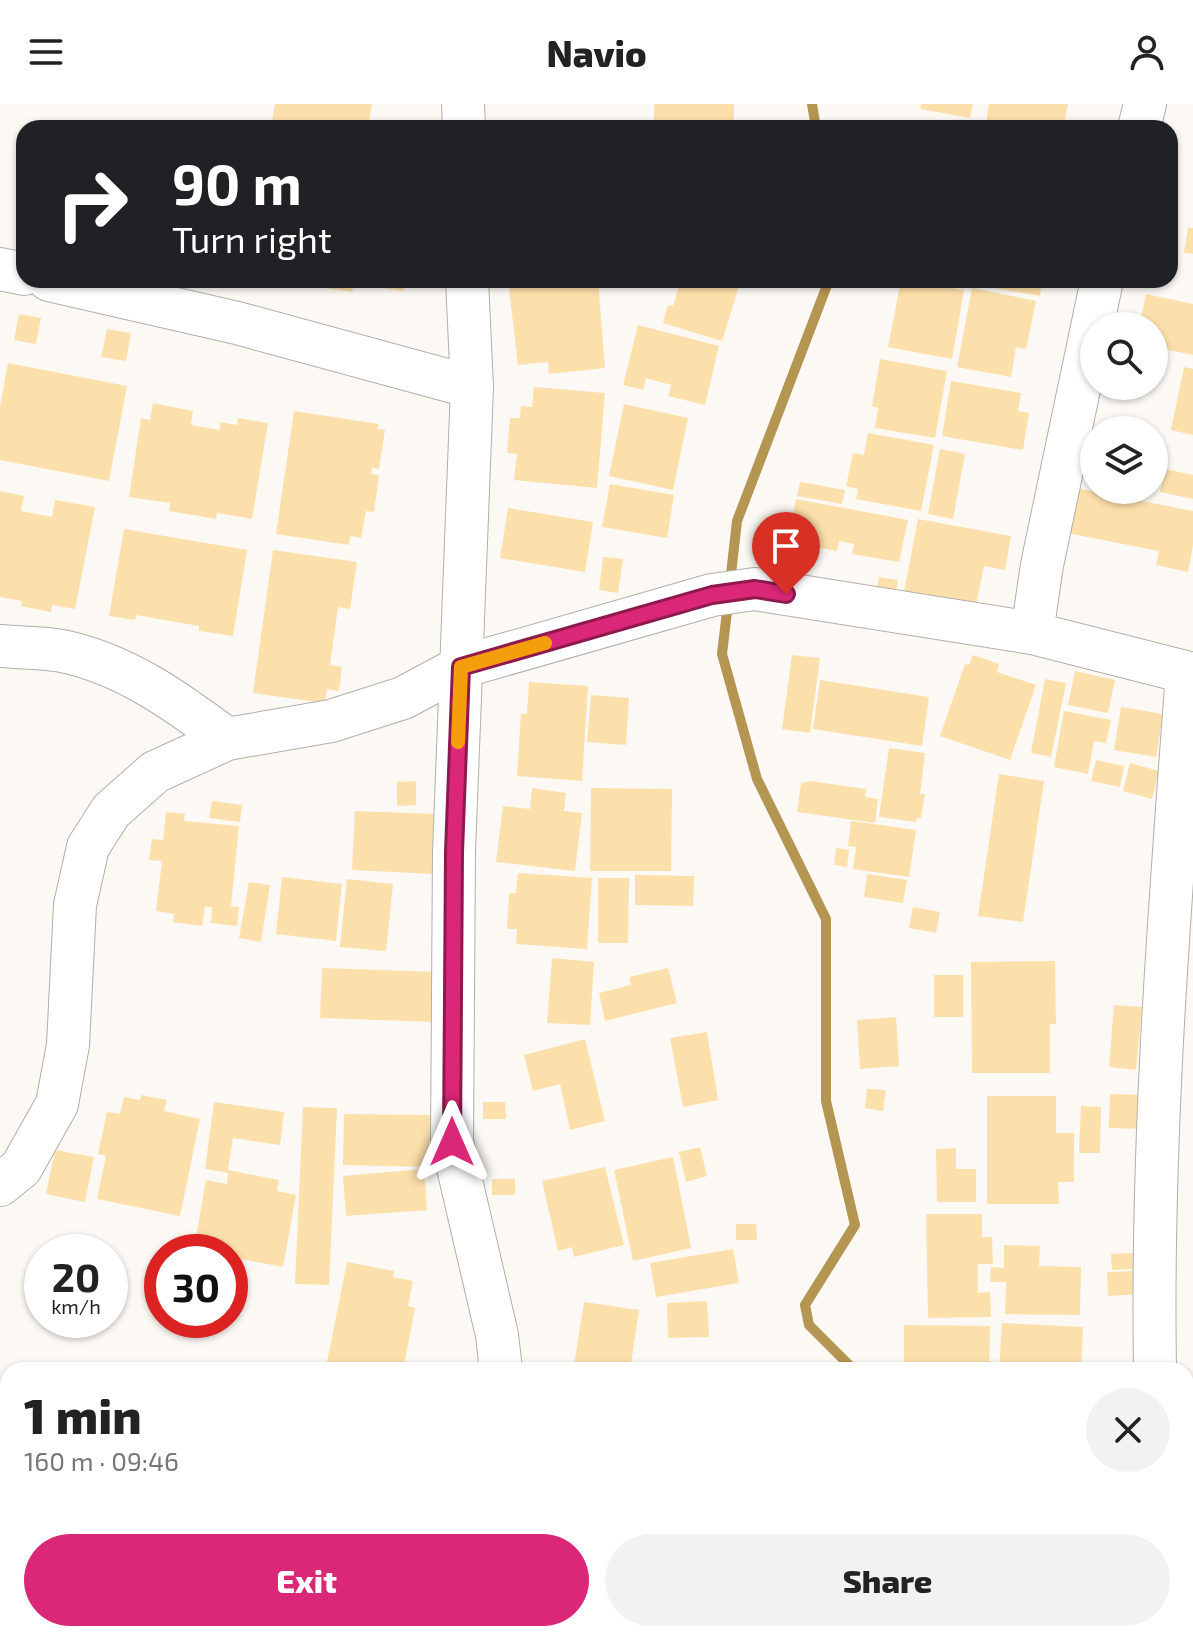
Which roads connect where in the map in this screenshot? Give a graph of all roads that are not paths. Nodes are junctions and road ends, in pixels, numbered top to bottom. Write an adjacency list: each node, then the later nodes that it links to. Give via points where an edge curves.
1 (84, 288): 4 (street)
2 (467, 288): 4 (street)
3 (1100, 288): 5 (street)
4 (472, 387): 7 (street)
5 (1032, 633): 7 (street, via 755,589 712,595); 8 (street)
6 (0, 646): 9 (street, via 62,651 124,671)
7 (461, 667): 9 (street, via 403,698 331,721); 11 (street, via 452,1142)
8 (1190, 673): 12 (street, via 1165,971)
9 (227, 739): 10 (street, via 155,772 111,811 88,847 75,905 68,1045 57,1104 21,1168)
10 (0, 1185)
11 (500, 1362)
12 (1155, 1362)

